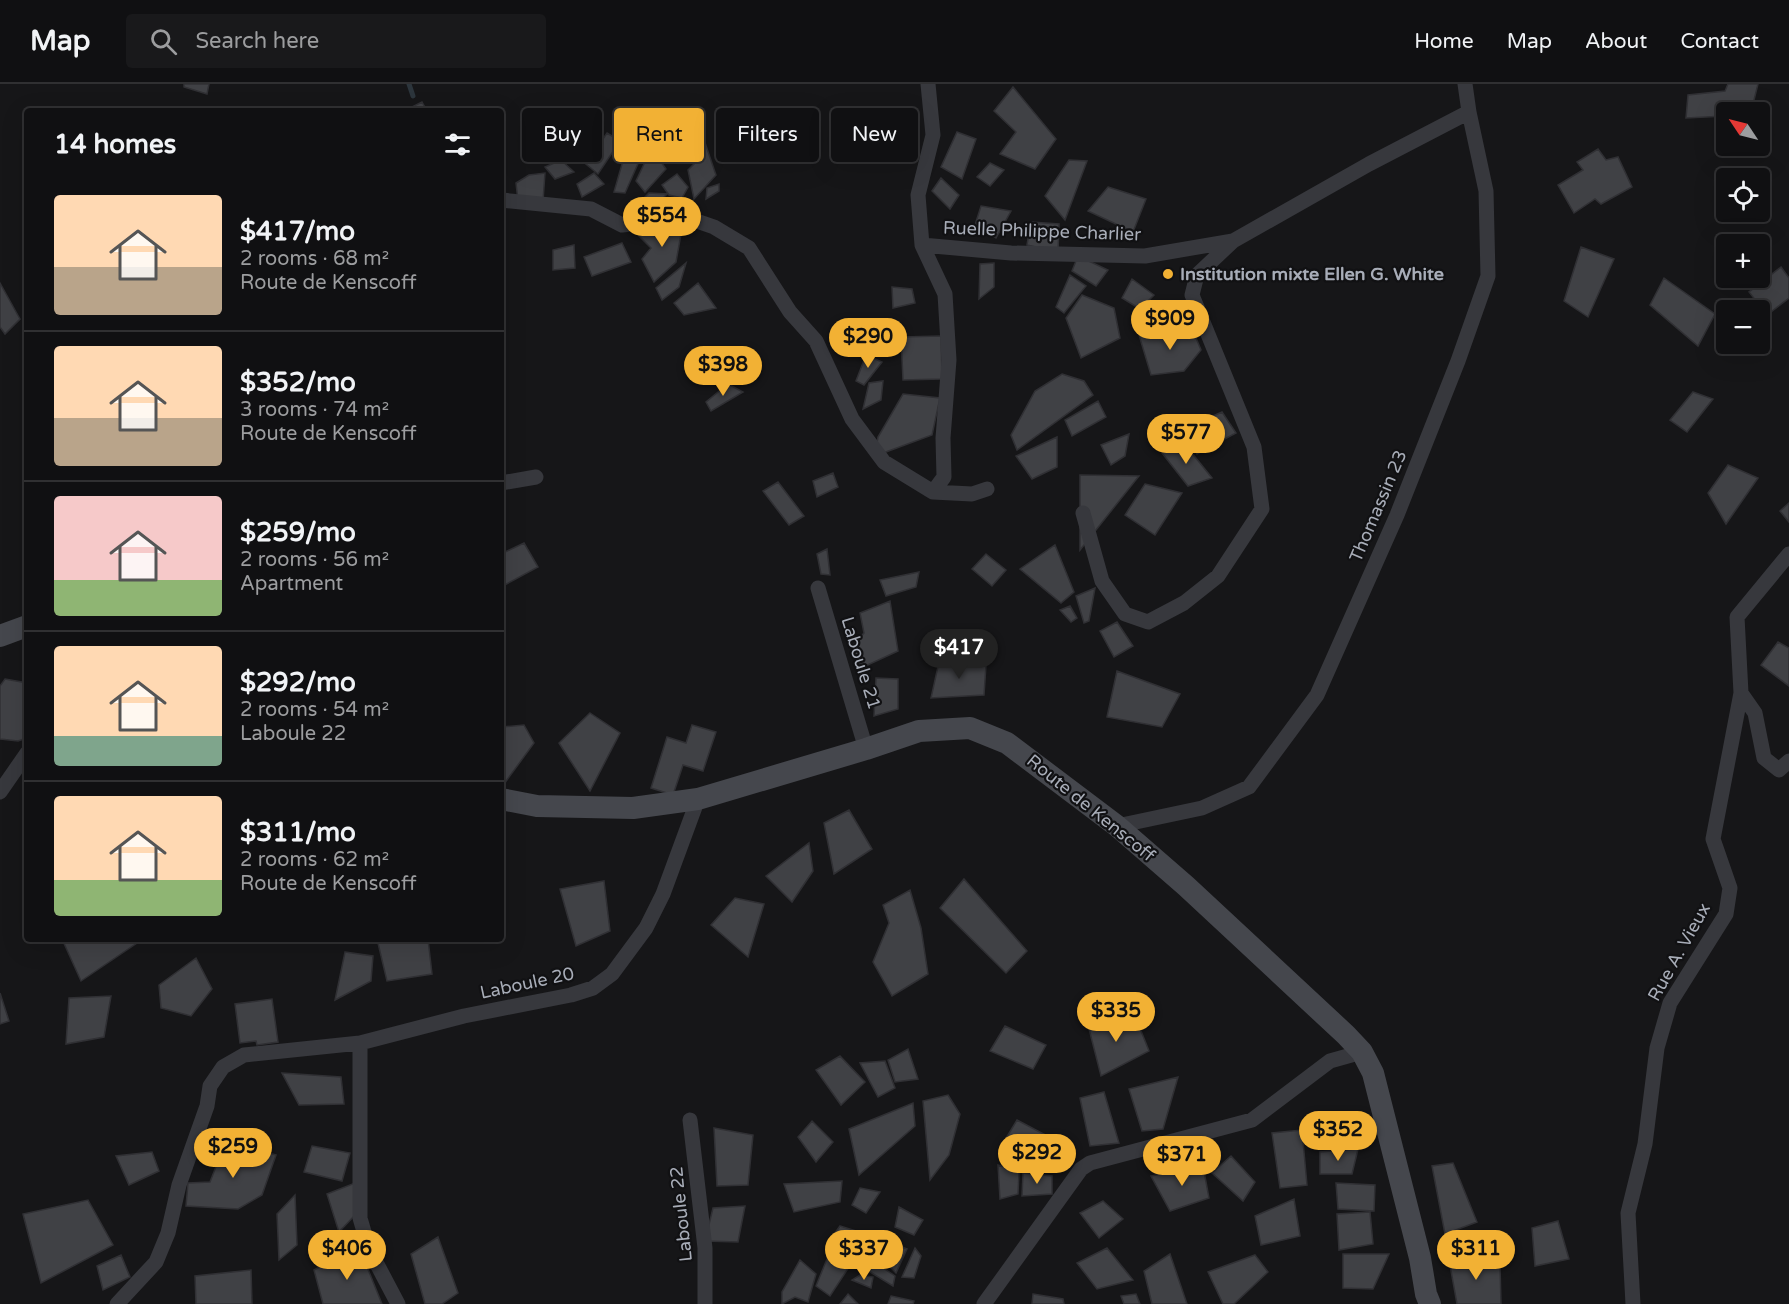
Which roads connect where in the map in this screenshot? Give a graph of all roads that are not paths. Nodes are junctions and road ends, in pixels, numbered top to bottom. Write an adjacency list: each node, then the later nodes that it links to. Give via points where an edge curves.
1 (928, 84): 6 (street, Ruelle Philippe Charlier, via 933,135 918,195)
2 (1465, 84): 3 (street, Thomassin 23)
3 (1469, 112): 5 (street, Ruelle Philippe Charlier); 23 (street, Thomassin 23, via 1486,191 1488,276 1397,515 1317,695 1249,787 1202,808)
4 (504, 200): 10 (street, via 591,209 622,225 688,218 714,227 749,248 790,312 816,341 852,419 884,462)
5 (1233, 241): 6 (street, Ruelle Philippe Charlier, via 1145,256 1011,253); 11 (street, via 1197,275 1192,295 1254,447 1262,509 1218,576 1184,603 1148,622 1125,614 1102,581)
6 (922, 245): 10 (street, via 945,294 949,360 944,477)
7 (536, 477): 8 (street)
8 (504, 482)
9 (987, 489): 10 (street, via 972,494)
10 (933, 492)
11 (1083, 513)
12 (1789, 554): 16 (street, Rue A. Vieux, via 1737,617)
13 (818, 588): 17 (street, Laboule 21)
14 (24, 627): 15 (main road)
15 (0, 636)
16 (1741, 693): 19 (street, Rue A. Vieux, via 1755,713 1764,758 1779,770); 32 (street, Rue A. Vieux, via 1713,839 1730,888 1726,914 1670,1003 1657,1048 1645,1144 1628,1213)
17 (866, 749): 21 (main road, Route de Kenscoff); 23 (main road, Route de Kenscoff, via 919,731 970,728 1007,742)
18 (24, 757): 20 (street)
19 (1789, 761)
20 (0, 792)
21 (698, 798): 22 (main road, Route de Kenscoff, via 633,808 537,806); 24 (street, Laboule 20, via 663,894 646,928 612,974 593,988)
22 (504, 800)
23 (1118, 826): 25 (main road, Route de Kenscoff)
24 (360, 1043): 27 (street, Laboule 20, via 244,1055 223,1068 210,1086 196,1142 156,1262); 28 (street, via 360,1218 369,1249)
25 (1362, 1052): 30 (street, via 1330,1061 1252,1120 1090,1163 1081,1169); 31 (main road, Route de Kenscoff, via 1374,1073)
26 (690, 1120): 29 (street, Laboule 22, via 705,1248)
27 (117, 1304)
28 (398, 1304)
29 (705, 1304)
30 (984, 1304)
31 (1430, 1304)
32 (1633, 1304)

